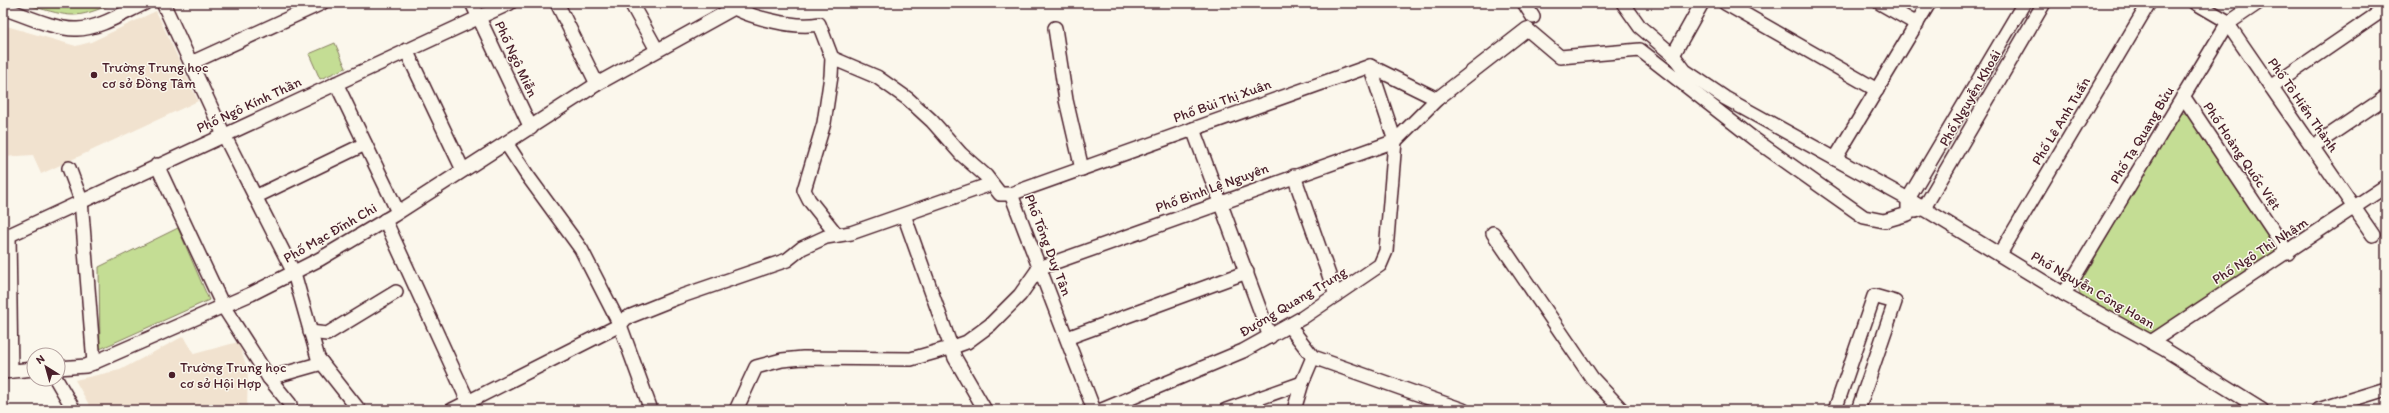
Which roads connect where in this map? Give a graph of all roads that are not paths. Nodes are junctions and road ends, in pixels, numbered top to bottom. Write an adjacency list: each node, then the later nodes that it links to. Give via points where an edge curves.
1 (145, 3): 20 (street, via 91,27 77,29 63,28)
2 (163, 3): 31 (street)
3 (322, 3): 31 (street)
4 (472, 3): 23 (street, Phố Ngô Miễn)
5 (510, 3): 23 (street, Phố Ngô Kính Thần)
6 (558, 3): 34 (street)
7 (631, 3): 28 (street)
8 (1524, 3): 22 (street)
9 (1623, 3): 29 (street, Phố Nguyễn Công Hoan, via 1640,27)
10 (1702, 3): 29 (street)
11 (1725, 3): 36 (street)
12 (1880, 3): 24 (street)
13 (1929, 3): 24 (street)
14 (2024, 3): 57 (street, Phố Nguyễn Khoái)
15 (2044, 3): 60 (street, Phố Nguyễn Khoái)
16 (2149, 3): 71 (street, Phố Lê Anh Tuấn)
17 (2196, 3): 25 (street, Phố Tô Hiến Thành)
18 (2258, 3): 25 (street, Phố Tạ Quang Bửu)
19 (734, 5): 28 (street, Phố Mạc Đĩnh Chi); 30 (street, via 780,22 808,26 819,24)
20 (3, 8)
21 (2386, 8): 35 (street)
22 (1533, 16)
23 (479, 17): 27 (street, Phố Ngô Kính Thần); 40 (street, Phố Ngô Miễn)
24 (1917, 24): 36 (street)
25 (2227, 24): 35 (street, Phố Tô Hiến Thành); 37 (street, Phố Tạ Quang Bửu)
26 (1055, 28): 50 (street, via 1066,100)
27 (406, 50): 33 (street, Phố Ngô Kính Thần); 51 (street)
28 (657, 50): 34 (street, Phố Mạc Đĩnh Chi)
29 (1673, 55): 47 (street, Phố Nguyễn Công Hoan, via 1685,71 1724,98)
30 (832, 58): 53 (street, Phố Tống Duy Tân, via 877,77 908,99 986,176); 67 (street, via 824,123 804,190)
31 (191, 63): 42 (street)
32 (1370, 66): 39 (street); 41 (street, Phố Bùi Thị Xuân); 43 (street)
33 (336, 83): 42 (street, Phố Ngô Kính Thần); 45 (street)
34 (597, 84): 40 (street, Phố Mạc Đĩnh Chi)
35 (2271, 87): 46 (street, Phố Tô Hiến Thành)
36 (1877, 90): 47 (street)
37 (2183, 96): 70 (street, Phố Hoàng Quốc Việt); 77 (street, Phố Tạ Quang Bửu)
38 (2386, 97): 46 (street)
39 (1437, 99): 43 (street); 63 (street, via 1527,29 1560,57 1640,50 1754,138 1864,217 1884,221)
40 (531, 128): 44 (street, Phố Mạc Đĩnh Chi)
41 (1193, 129): 50 (street, Phố Bùi Thị Xuân); 59 (street)
42 (224, 135): 48 (street, Phố Ngô Kính Thần); 56 (street)
43 (1395, 141): 52 (street, Phố Bình Lệ Nguyên); 78 (street, Đường Quang Trung, via 1386,251 1380,265)
44 (506, 143): 51 (street, Phố Mạc Đĩnh Chi); 80 (street, via 526,175 581,249)
45 (365, 144): 56 (street); 62 (street)
46 (2312, 147): 61 (street, Phố Tô Hiến Thành)
47 (1835, 159): 57 (street, Phố Nguyễn Công Hoan)
48 (157, 166): 58 (street, Phố Ngô Kính Thần); 79 (street)
49 (70, 168): 58 (street)
50 (1082, 169): 55 (street, Phố Bùi Thị Xuân)
51 (463, 170): 62 (street, Phố Mạc Đĩnh Chi)
52 (1294, 176): 59 (street, Phố Bình Lệ Nguyên); 78 (street)
53 (991, 184): 55 (street, Phố Tống Duy Tân, via 1000,194); 64 (street)
54 (2386, 186): 61 (street, Phố Ngô Thì Nhậm)
55 (1011, 194): 72 (street, Phố Tống Duy Tân)
56 (255, 197): 74 (street)
57 (1908, 199): 60 (street, Phố Nguyễn Công Hoan); 63 (street)
58 (81, 200): 69 (street, Phố Ngô Kính Thần); 88 (street)
59 (1220, 202): 72 (street, Phố Bình Lệ Nguyên); 73 (street)
60 (1924, 208): 63 (street); 71 (street, Phố Nguyễn Công Hoan)
61 (2354, 208): 68 (street, Phố Tô Hiến Thành); 70 (street, Phố Ngô Thì Nhậm)
62 (398, 212): 65 (street, Phố Mạc Đĩnh Chi)
63 (1908, 214)
64 (904, 215): 67 (street, via 851,233); 86 (street)
65 (385, 220): 74 (street, Phố Mạc Đĩnh Chi); 98 (street)
66 (1493, 233): 110 (street, via 1592,378)
67 (836, 235): 80 (street, via 802,248 787,260 676,298 626,318)
68 (2373, 235)
69 (6, 237): 75 (street)
70 (2288, 252): 85 (street, Phố Ngô Thì Nhậm)
71 (2000, 254): 77 (street, Phố Nguyễn Công Hoan)
72 (1040, 268): 84 (street, Phố Tống Duy Tân); 86 (street, via 1020,295 990,325 967,342)
73 (1247, 272): 83 (street); 84 (street)
74 (294, 273): 79 (street, Phố Mạc Đĩnh Chi); 82 (street)
75 (6, 292): 92 (street)
76 (396, 292): 82 (street, via 327,334)
77 (2064, 294): 85 (street, Phố Nguyễn Công Hoan)
78 (1336, 295): 81 (street, Đường Quang Trung)
79 (223, 306): 88 (street, Phố Mạc Đĩnh Chi); 93 (street)
80 (620, 325): 98 (street); 102 (street)
81 (1289, 326): 83 (street, Đường Quang Trung); 87 (street)
82 (310, 332): 89 (street)
83 (1270, 337): 106 (street, Đường Quang Trung, via 1243,351)
84 (1067, 338): 105 (street, Phố Tống Duy Tân)
85 (2151, 342): 113 (street, Phố Nguyễn Công Hoan)
86 (953, 347): 103 (street, via 910,359 790,359 756,366); 104 (street, via 955,358)
87 (1313, 357): 94 (street); 109 (street)
88 (94, 363): 90 (street, Phố Mạc Đĩnh Chi)
89 (322, 363): 93 (street); 100 (street)
90 (66, 367)
91 (26, 370): 92 (street)
92 (7, 371)
93 (269, 378): 97 (street)
94 (1302, 383): 107 (street); 108 (street)
95 (61, 387): 99 (street)
96 (2386, 389): 114 (street)
97 (290, 404)
98 (470, 405): 101 (street)
99 (74, 410)
100 (359, 410)
101 (452, 410)
102 (651, 410)
103 (736, 410)
104 (985, 410)
105 (1094, 410)
106 (1102, 410)
107 (1226, 410)
108 (1294, 410)
109 (1463, 410)
110 (1622, 410)
111 (1834, 410): 112 (street, via 1874,296 1895,302)
112 (1858, 410)
113 (2262, 410)
114 (2318, 410)

